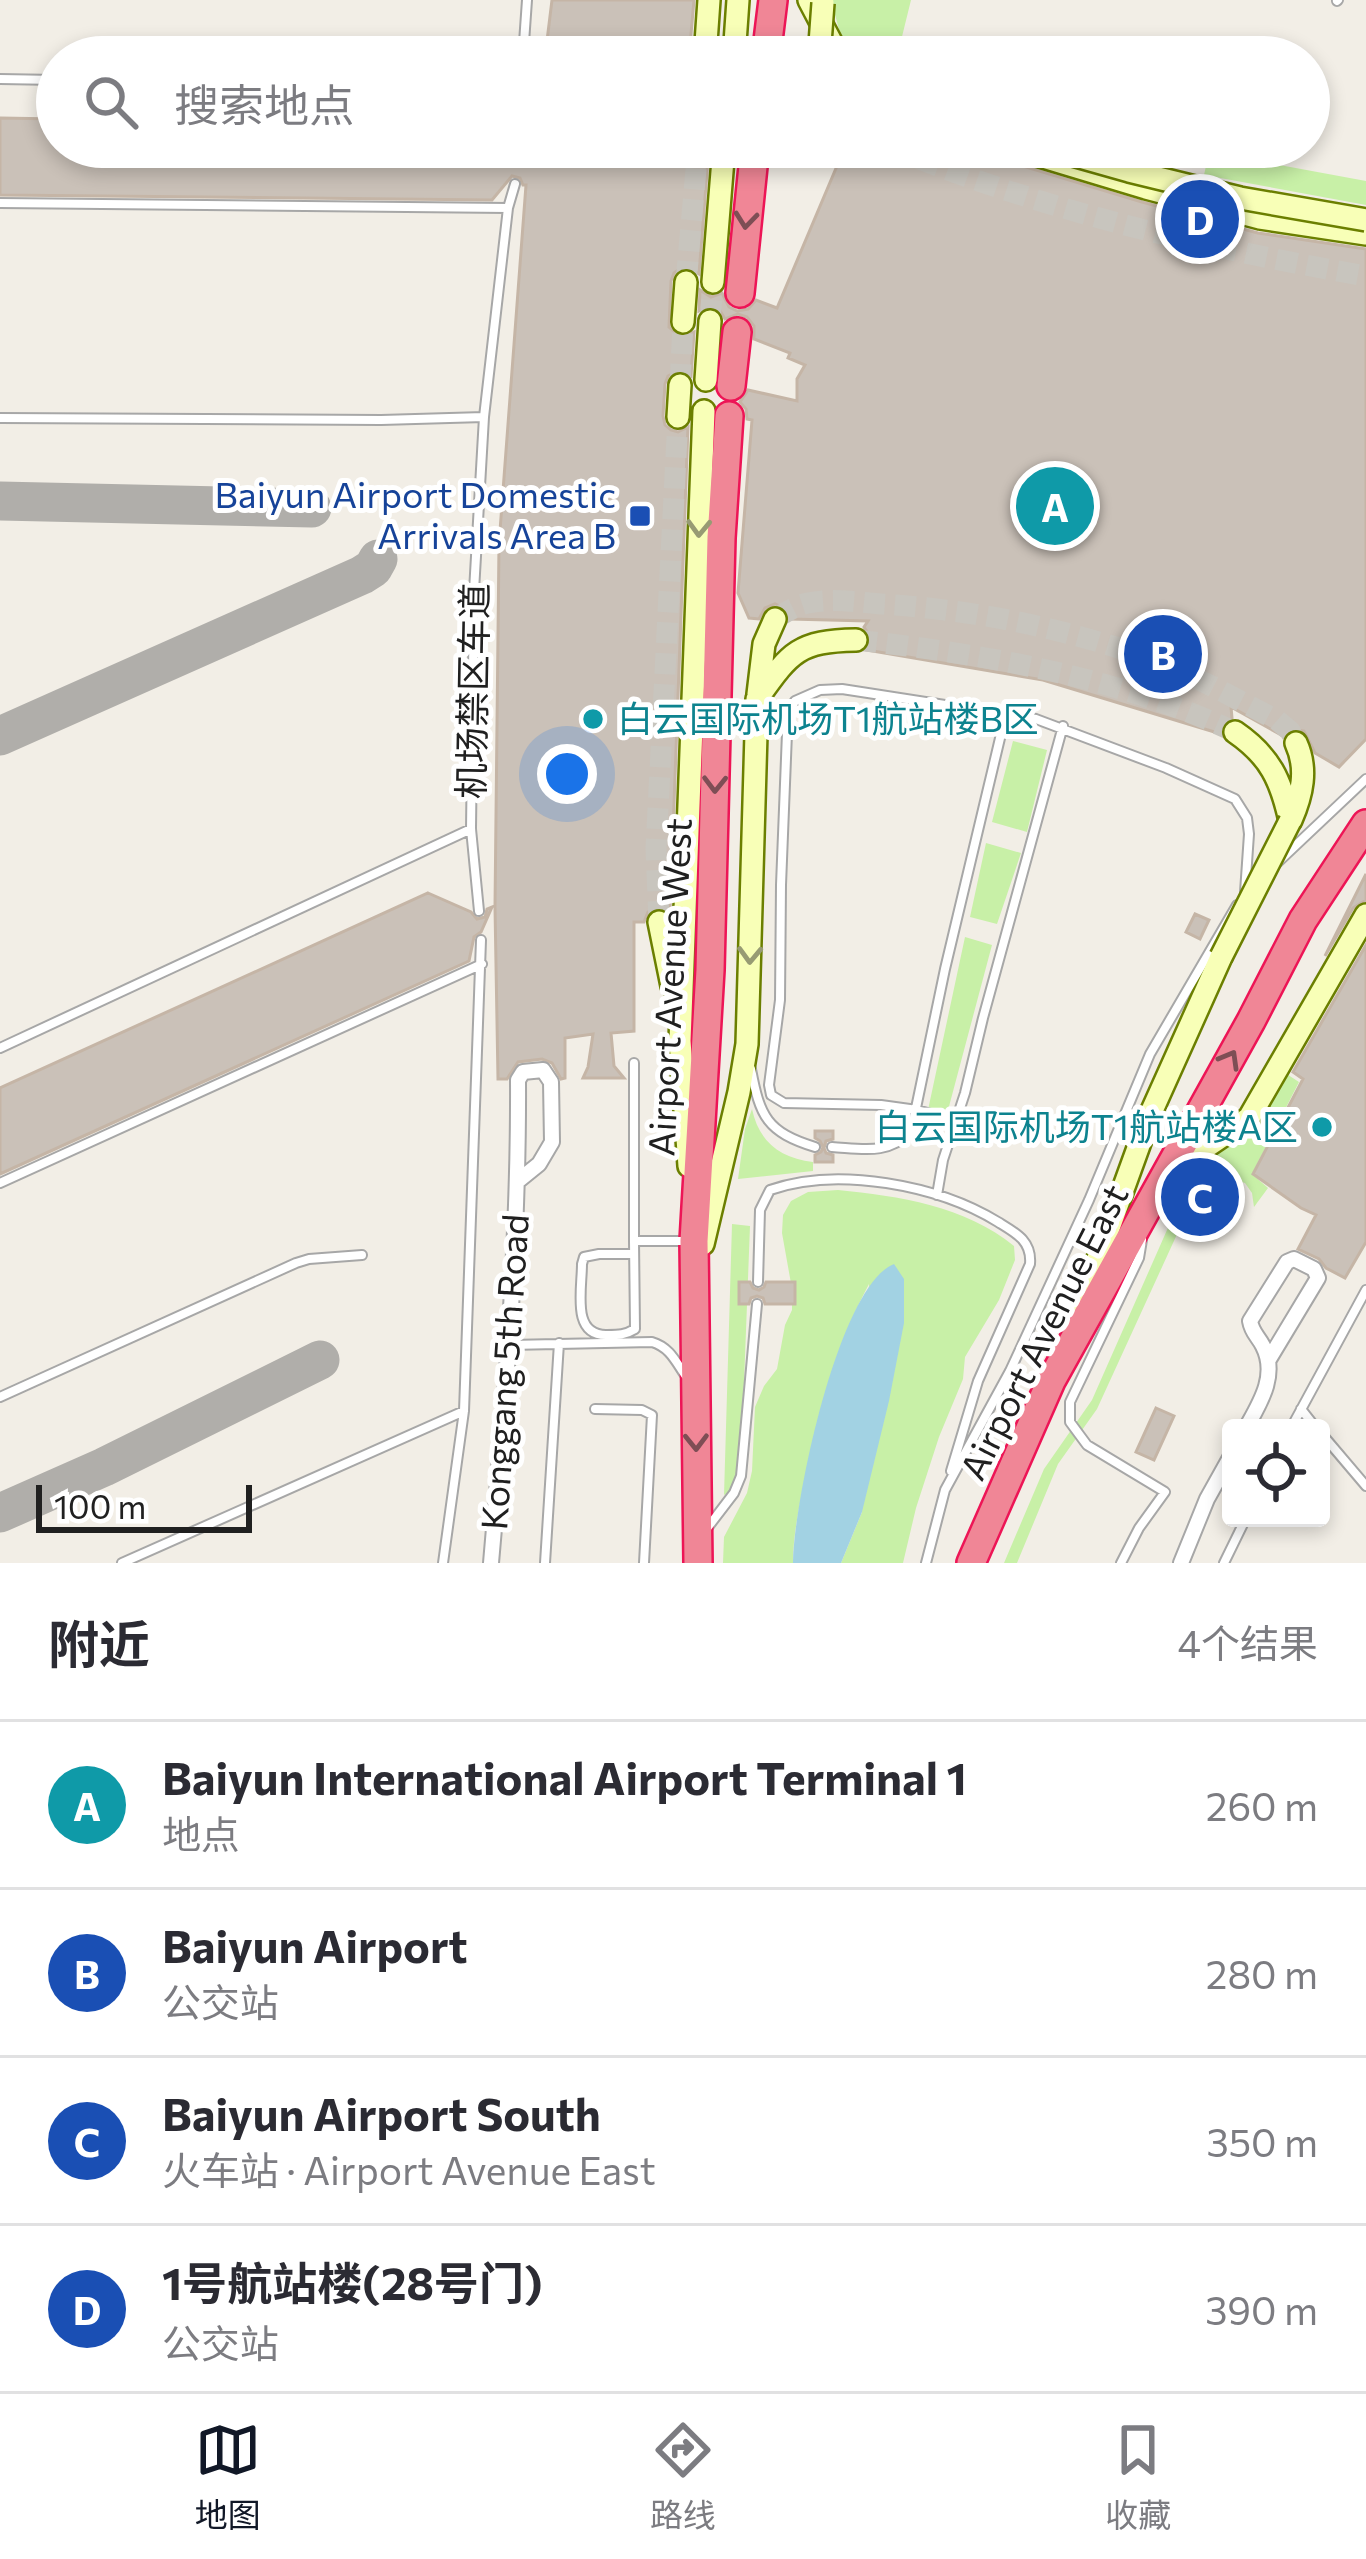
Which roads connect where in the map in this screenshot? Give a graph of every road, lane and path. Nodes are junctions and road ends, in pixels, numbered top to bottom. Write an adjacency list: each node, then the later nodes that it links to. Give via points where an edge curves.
1 (527, 0): 6 (lane)
2 (709, 0): 7 (main road)
3 (738, 0): 8 (main road)
4 (773, 0): 9 (highway)
5 (816, 1): 10 (main road, bridge); 11 (main road)
6 (524, 36)
7 (706, 36)
8 (735, 36)
9 (769, 36)
10 (820, 36)
11 (833, 36)
12 (0, 80): 13 (lane)
13 (36, 80)
14 (722, 168): 24 (main road)
15 (753, 168): 25 (highway, one-way to 25)
16 (1080, 168): 22 (main road, via 1260,218)
17 (1125, 168): 21 (main road, bridge)
18 (514, 184): 20 (lane, 机场禁区车道)
19 (0, 203): 20 (lane)
20 (508, 208): 32 (lane, 机场禁区车道)
21 (1366, 220)
22 (1366, 234)
23 (686, 281): 27 (main road)
24 (713, 282)
25 (740, 293)
26 (710, 321): 29 (main road)
27 (683, 322)
28 (737, 332): 29 (highway)
29 (719, 383)
30 (680, 385): 33 (main road)
31 (717, 413): 52 (main road, one-way to 52); 65 (highway, Airport Avenue West, one-way to 65, via 710,970)
32 (484, 417): 34 (lane); 45 (lane, 机场禁区车道)
33 (678, 417)
34 (0, 418)
35 (775, 619): 37 (main road)
36 (856, 640): 37 (main road, via 800,648)
37 (757, 699): 53 (main road, one-way to 53)
38 (1006, 713): 39 (lane); 56 (lane); 56 (lane, via 842,689 806,694 788,715 771,1096)
39 (1063, 727): 46 (lane, via 1235,799 1250,834); 57 (lane)
40 (1235, 732): 43 (main road, via 1264,754)
41 (1296, 743): 43 (main road, via 1303,775)
42 (1366, 778): 46 (lane)
43 (1290, 821): 75 (main road, bridge, via 1150,1115)
44 (1366, 824): 62 (highway, Airport Avenue East, one-way to 44, via 1303,920)
45 (471, 829): 47 (lane, 机场禁区车道); 54 (lane)
46 (1245, 894): 87 (lane, via 1150,1054 1010,1371)
47 (479, 911)
48 (1366, 915): 62 (main road, via 1249,1118)
49 (659, 922): 52 (main road)
50 (482, 940): 51 (lane)
51 (482, 964): 61 (lane); 80 (lane)
52 (680, 1041): 65 (main road)
53 (747, 1044): 58 (lane, via 763,1115 785,1136); 68 (main road)
54 (0, 1048)
55 (634, 1063): 64 (lane)
56 (917, 1110): 57 (lane); 59 (lane, via 898,1144)
57 (955, 1120): 63 (lane)
58 (815, 1147)
59 (832, 1147)
60 (518, 1181): 60 (street, Konggang 5th Road, via 552,1142 551,1082 543,1070 518,1080); 73 (street, Konggang 5th Road)
61 (0, 1183)
62 (1157, 1187): 75 (highway, Airport Avenue East); 97 (lane, via 1138,1258 1070,1402 1070,1422 1088,1445 1165,1492)
63 (937, 1195): 69 (lane, via 854,1181 770,1190 760,1210); 87 (lane, via 1022,1237 1030,1255)
64 (634, 1241): 65 (lane); 67 (lane)
65 (694, 1241): 68 (highway, Airport Avenue West)
66 (362, 1255): 77 (lane, via 296,1263)
67 (634, 1255): 67 (lane, via 635,1329 594,1335 582,1321 584,1257)
68 (694, 1280): 76 (highway, Airport Avenue West)
69 (758, 1282)
70 (1366, 1290): 79 (lane)
71 (757, 1304): 89 (lane, via 741,1476)
72 (559, 1343): 73 (lane); 76 (lane, via 662,1345); 94 (lane)
73 (510, 1345): 93 (street, Konggang 5th Road)
74 (1268, 1361): 74 (street, via 1252,1316 1294,1258 1318,1278); 81 (street, via 1265,1394)
75 (1051, 1382): 90 (highway, Airport Avenue East)
76 (694, 1389): 89 (highway, Airport Avenue West, one-way to 89)
77 (0, 1396)
78 (595, 1409): 95 (lane, via 652,1415)
79 (1300, 1409): 82 (lane); 83 (lane)
80 (464, 1411): 91 (lane); 92 (lane)
81 (1251, 1419)
82 (1295, 1419)
83 (1309, 1419)
84 (1330, 1444): 86 (lane)
85 (1222, 1472): 98 (street)
86 (1366, 1486)
87 (945, 1490): 96 (lane)
88 (1242, 1527): 99 (lane)
89 (698, 1552)
90 (980, 1558)
91 (122, 1563)
92 (443, 1563)
93 (491, 1563)
94 (545, 1563)
95 (644, 1563)
96 (926, 1563)
97 (1121, 1563)
98 (1181, 1563)
99 (1224, 1563)

